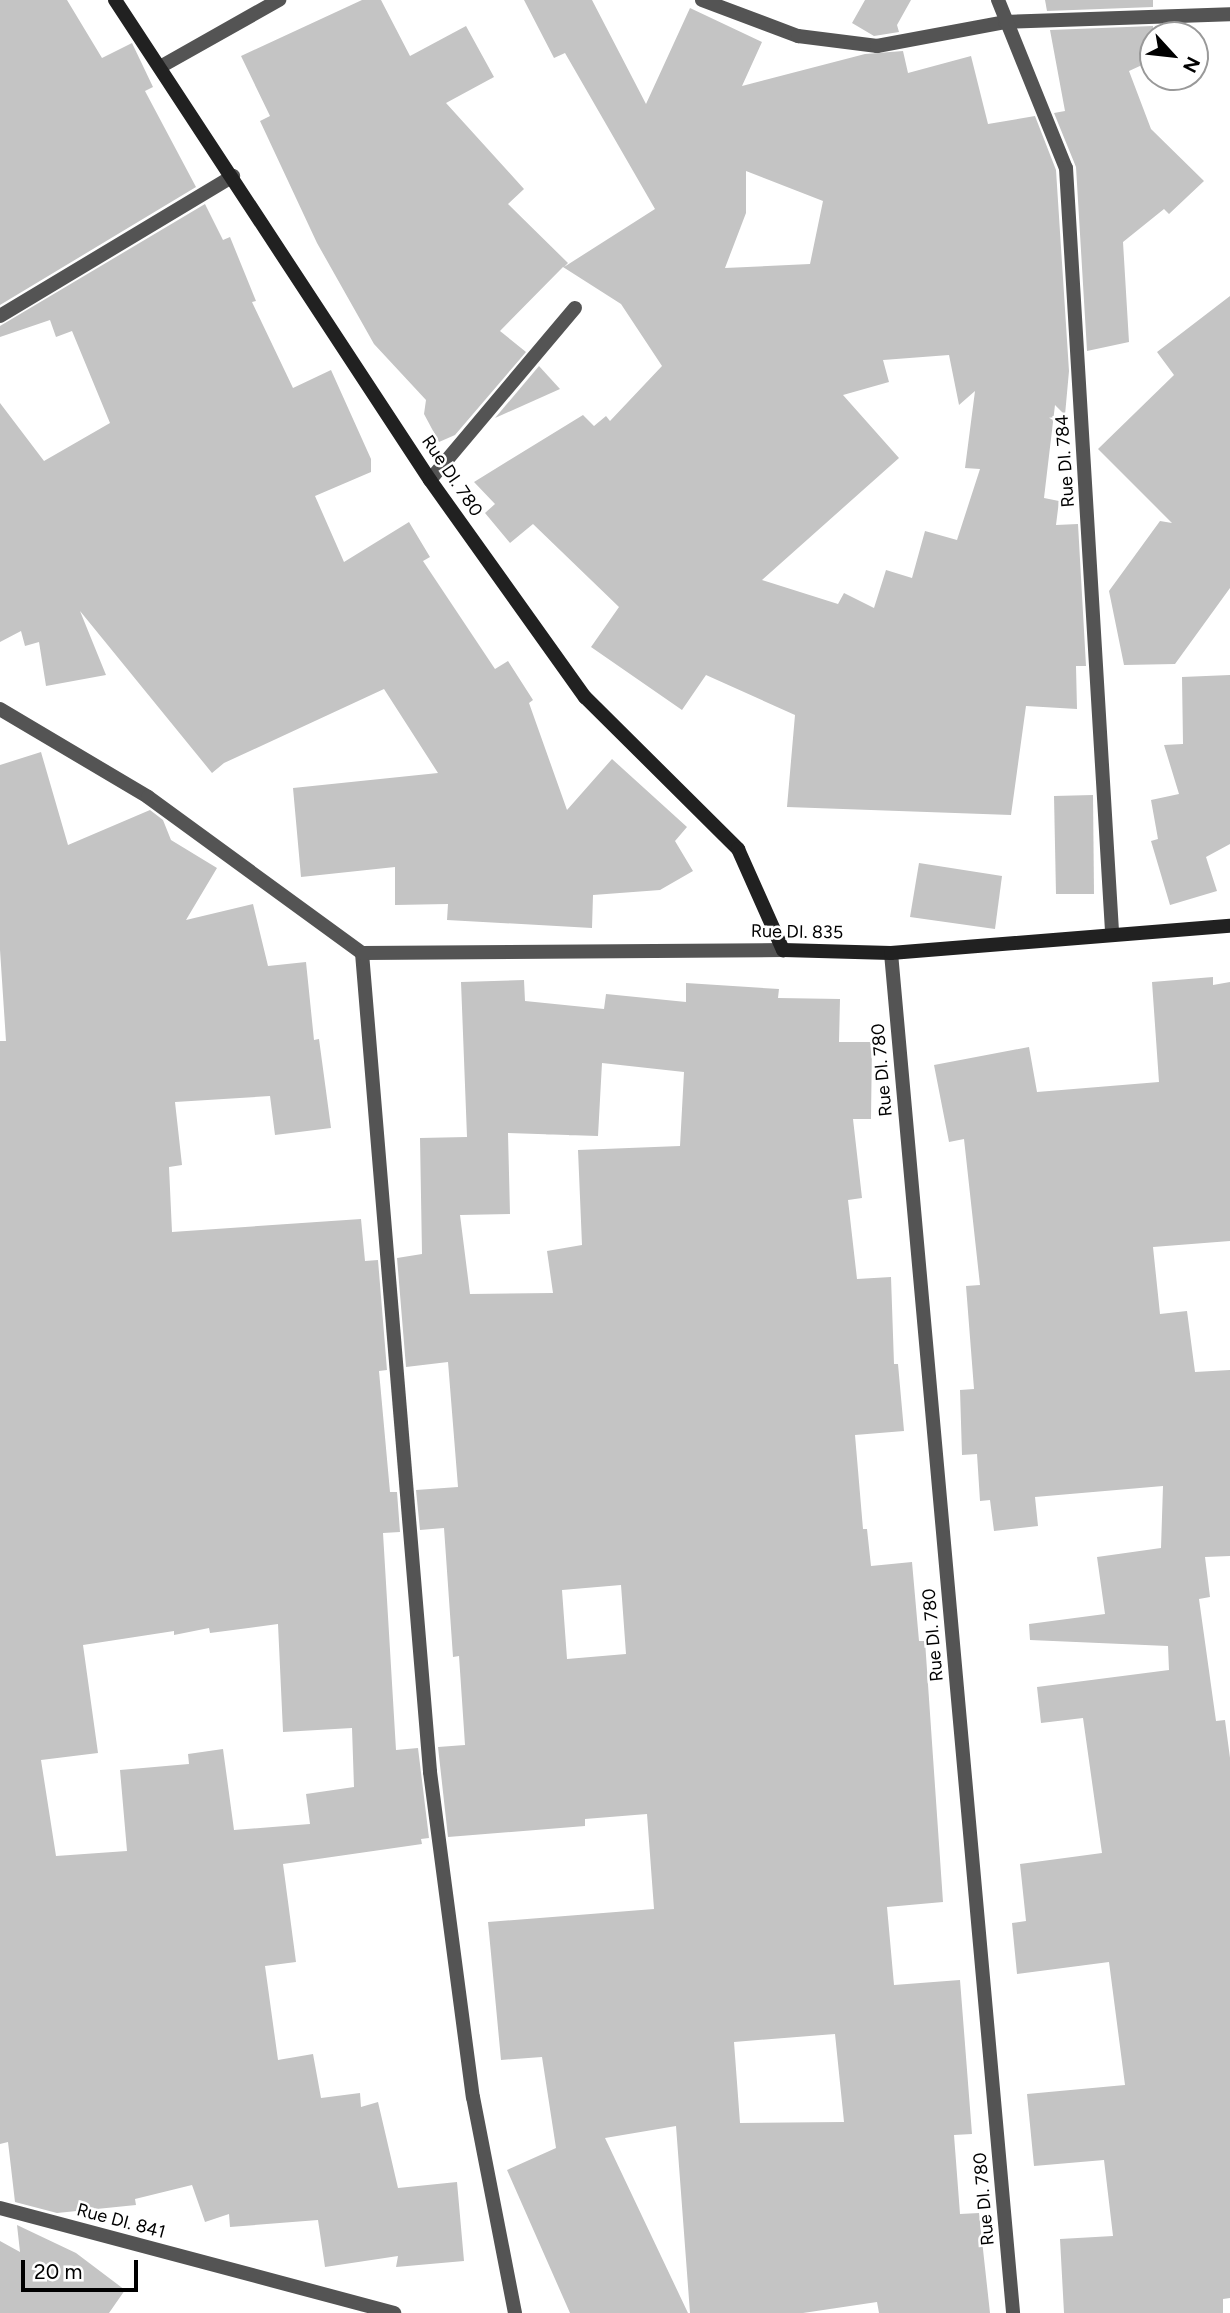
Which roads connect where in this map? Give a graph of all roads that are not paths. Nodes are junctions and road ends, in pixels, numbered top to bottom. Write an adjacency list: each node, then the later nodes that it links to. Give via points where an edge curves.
1 (115, 0): 7 (street, Rue DI. 780)
2 (279, 0): 7 (street)
3 (702, 0): 6 (street, via 798,36 877,46)
4 (998, 0): 6 (street, Rue DI. 784)
5 (1230, 14): 6 (street)
6 (1005, 22): 14 (street, Rue DI. 784, via 1066,168)
7 (160, 67): 8 (street, Rue DI. 780)
8 (233, 176): 10 (street); 11 (street, Rue DI. 780)
9 (575, 308): 11 (street)
10 (0, 316)
11 (430, 480): 15 (street, Rue DI. 780, via 585,697 738,849)
12 (0, 709): 16 (street, via 148,797)
13 (1230, 926): 14 (street, Rue DI. 835)
14 (1112, 932): 17 (street, Rue DI. 835)
15 (783, 950): 16 (street, Rue DI. 835); 17 (street, Rue DI. 835)
16 (362, 953): 20 (street, via 429,1772 473,2097)
17 (891, 953): 21 (street, Rue DI. 780)
18 (0, 2208): 19 (street, Rue DI. 841)
19 (394, 2313)
20 (515, 2313)
21 (1013, 2313)

